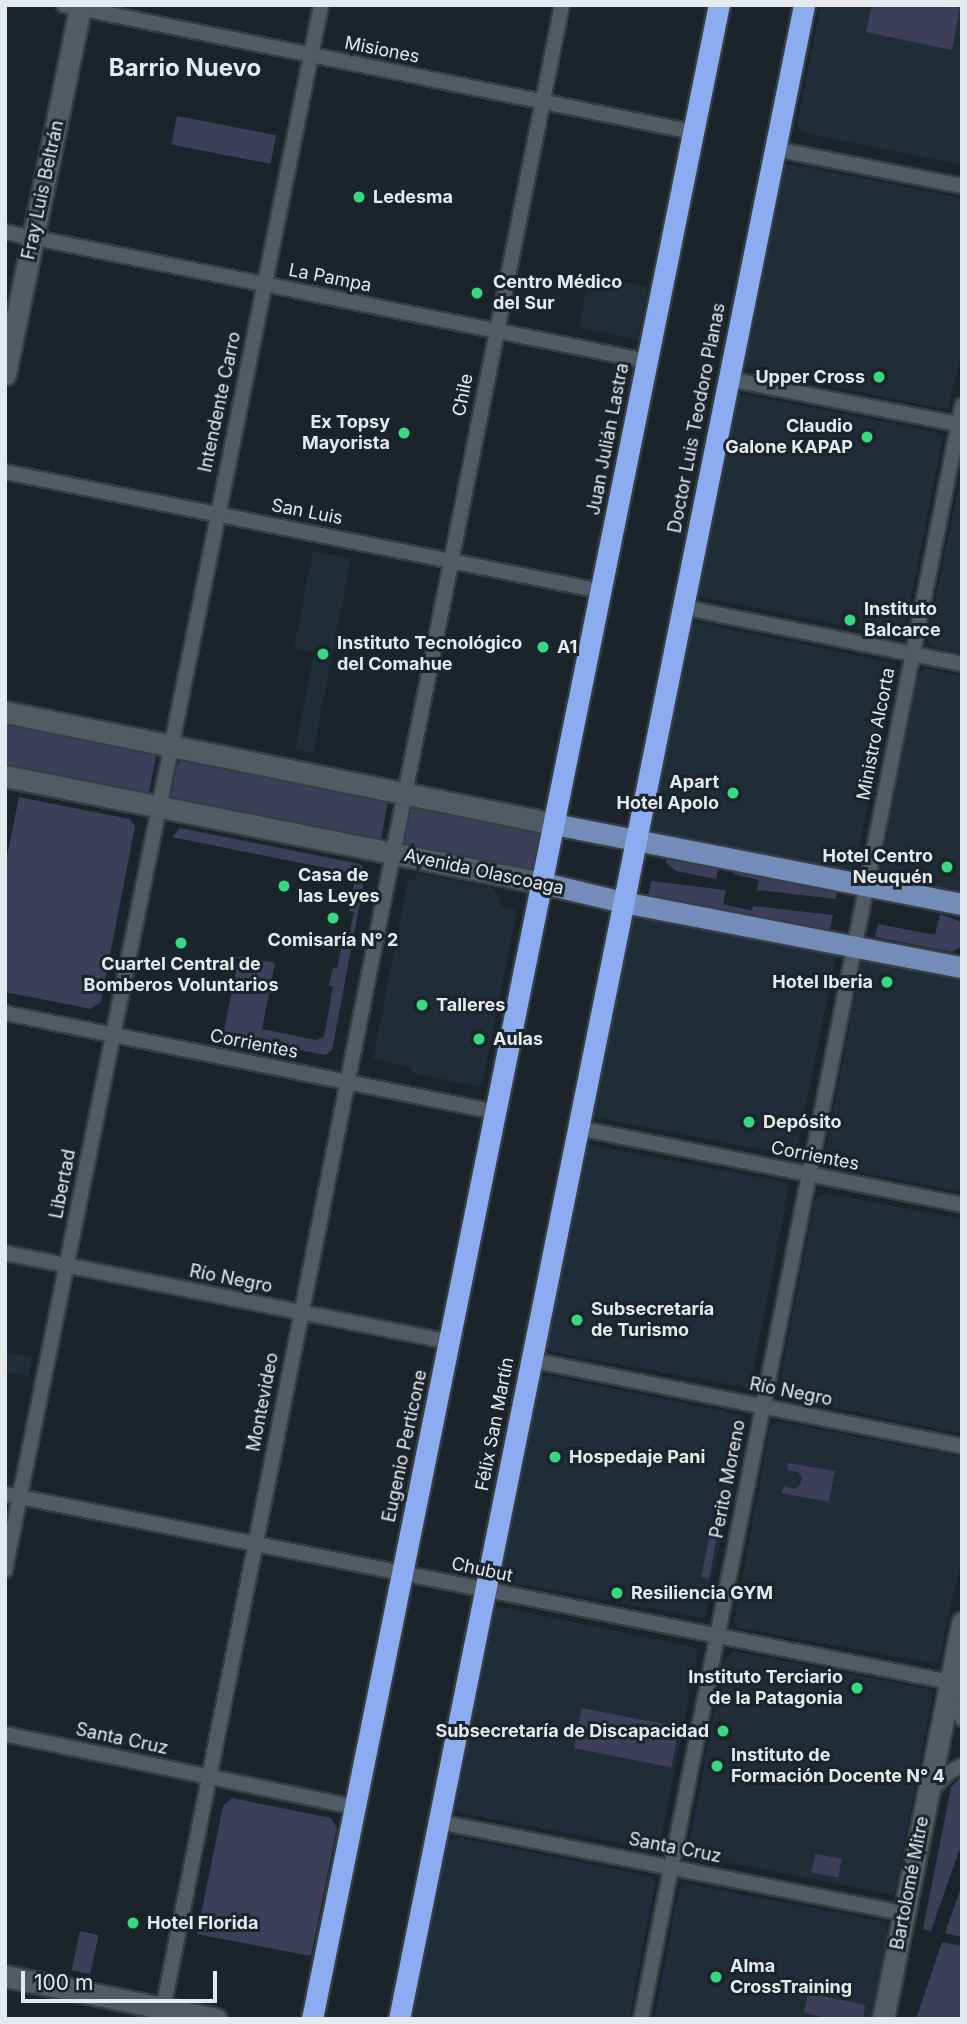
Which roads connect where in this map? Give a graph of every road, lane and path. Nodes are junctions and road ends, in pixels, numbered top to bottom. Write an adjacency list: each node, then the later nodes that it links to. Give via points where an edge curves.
1 (321, 5): 6 (street, Intendente Carro)
2 (562, 5): 7 (street, Chile)
3 (719, 5): 8 (highway, Juan Julián Lastra)
4 (804, 5): 9 (highway, Doctor Luis Teodoro Planas)
5 (75, 6): 6 (street, Misiones); 12 (main road, Fray Luis Beltrán)
6 (310, 55): 7 (street, Misiones); 13 (street, Intendente Carro)
7 (542, 102): 8 (street, Misiones); 14 (street, Chile)
8 (693, 132): 15 (highway, Juan Julián Lastra)
9 (775, 149): 10 (street); 17 (highway, Doctor Luis Teodoro Planas)
10 (962, 186)
11 (5, 232): 12 (street, La Pampa)
12 (33, 237): 13 (street, La Pampa); 16 (main road, Fray Luis Beltrán)
13 (264, 284): 14 (street, La Pampa); 21 (street, Intendente Carro)
14 (496, 331): 15 (street, La Pampa); 22 (street, Chile)
15 (647, 361): 23 (highway, Juan Julián Lastra)
16 (5, 374)
17 (728, 379): 19 (street); 24 (highway, Doctor Luis Teodoro Planas)
18 (962, 406): 19 (street, Ministro Alcorta)
19 (960, 425): 25 (street, Ministro Alcorta)
20 (5, 472): 21 (street, San Luis)
21 (217, 514): 22 (street, San Luis); 28 (street, Intendente Carro)
22 (450, 561): 23 (street, San Luis); 30 (street, Chile)
23 (601, 591): 32 (highway, Juan Julián Lastra)
24 (682, 607): 25 (street); 33 (highway, Doctor Luis Teodoro Planas)
25 (912, 654): 26 (street); 36 (street, Ministro Alcorta)
26 (962, 664)
27 (5, 712): 28 (main road)
28 (170, 746): 30 (main road); 31 (street, Intendente Carro)
29 (5, 776): 31 (main road, Avenida Olascoaga)
30 (402, 793): 32 (main road); 34 (street, Montevideo)
31 (158, 806): 34 (main road, Avenida Olascoaga); 42 (street, Libertad)
32 (554, 824): 33 (main road); 35 (highway, Juan Julián Lastra)
33 (635, 839): 36 (main road); 37 (highway, Félix San Martín)
34 (391, 853): 35 (main road, Avenida Olascoaga); 43 (street, Montevideo)
35 (543, 883): 37 (main road, Avenida Olascoaga); 44 (highway, Eugenio Perticone)
36 (866, 885): 38 (main road); 39 (street, Ministro Alcorta)
37 (623, 902): 39 (main road, Avenida Olascoaga); 45 (highway, Félix San Martín)
38 (962, 904)
39 (853, 946): 40 (main road, Avenida Olascoaga); 46 (street, Perito Moreno)
40 (962, 967)
41 (5, 1013): 42 (street, Corrientes)
42 (112, 1035): 43 (street, Corrientes); 49 (street, Libertad)
43 (346, 1081): 44 (street, Corrientes); 50 (street, Montevideo)
44 (496, 1111): 51 (highway, Eugenio Perticone)
45 (578, 1128): 46 (street, Corrientes); 52 (highway, Félix San Martín)
46 (808, 1175): 47 (street, Corrientes); 53 (street, Perito Moreno)
47 (962, 1205)
48 (5, 1253): 49 (street, Río Negro)
49 (66, 1265): 50 (street, Río Negro); 55 (street, Libertad)
50 (300, 1312): 51 (street, Río Negro); 56 (street, Montevideo)
51 (449, 1342): 58 (highway, Eugenio Perticone)
52 (531, 1360): 53 (street, Río Negro); 59 (highway, Félix San Martín)
53 (762, 1406): 54 (street, Río Negro); 61 (street, Perito Moreno)
54 (962, 1446)
55 (13, 1495): 56 (street, Chubut); 57 (street, Libertad)
56 (255, 1543): 58 (street, Chubut); 66 (street, Montevideo)
57 (5, 1570)
58 (402, 1572): 59 (street, Chubut); 68 (highway, Eugenio Perticone)
59 (485, 1590): 61 (street, Chubut); 69 (highway, Félix San Martín)
60 (962, 1623): 62 (main road, Bartolomé Mitre)
61 (717, 1636): 62 (street, Chubut); 70 (street, Perito Moreno)
62 (950, 1682): 63 (street); 67 (main road, Bartolomé Mitre)
63 (962, 1719)
64 (5, 1734): 66 (street, Santa Cruz)
65 (962, 1766): 67 (street)
66 (208, 1777): 68 (street, Santa Cruz); 73 (street, Montevideo)
67 (928, 1793): 71 (main road, Bartolomé Mitre)
68 (355, 1807): 75 (highway, Eugenio Perticone)
69 (439, 1822): 70 (street, Santa Cruz); 76 (highway, Félix San Martín)
70 (671, 1867): 71 (street, Santa Cruz); 77 (street, Perito Moreno)
71 (904, 1913): 78 (main road, Bartolomé Mitre)
72 (5, 1976): 73 (main road)
73 (162, 2013): 74 (main road)
74 (216, 2019)
75 (312, 2019)
76 (399, 2019)
77 (641, 2019)
78 (883, 2019)

